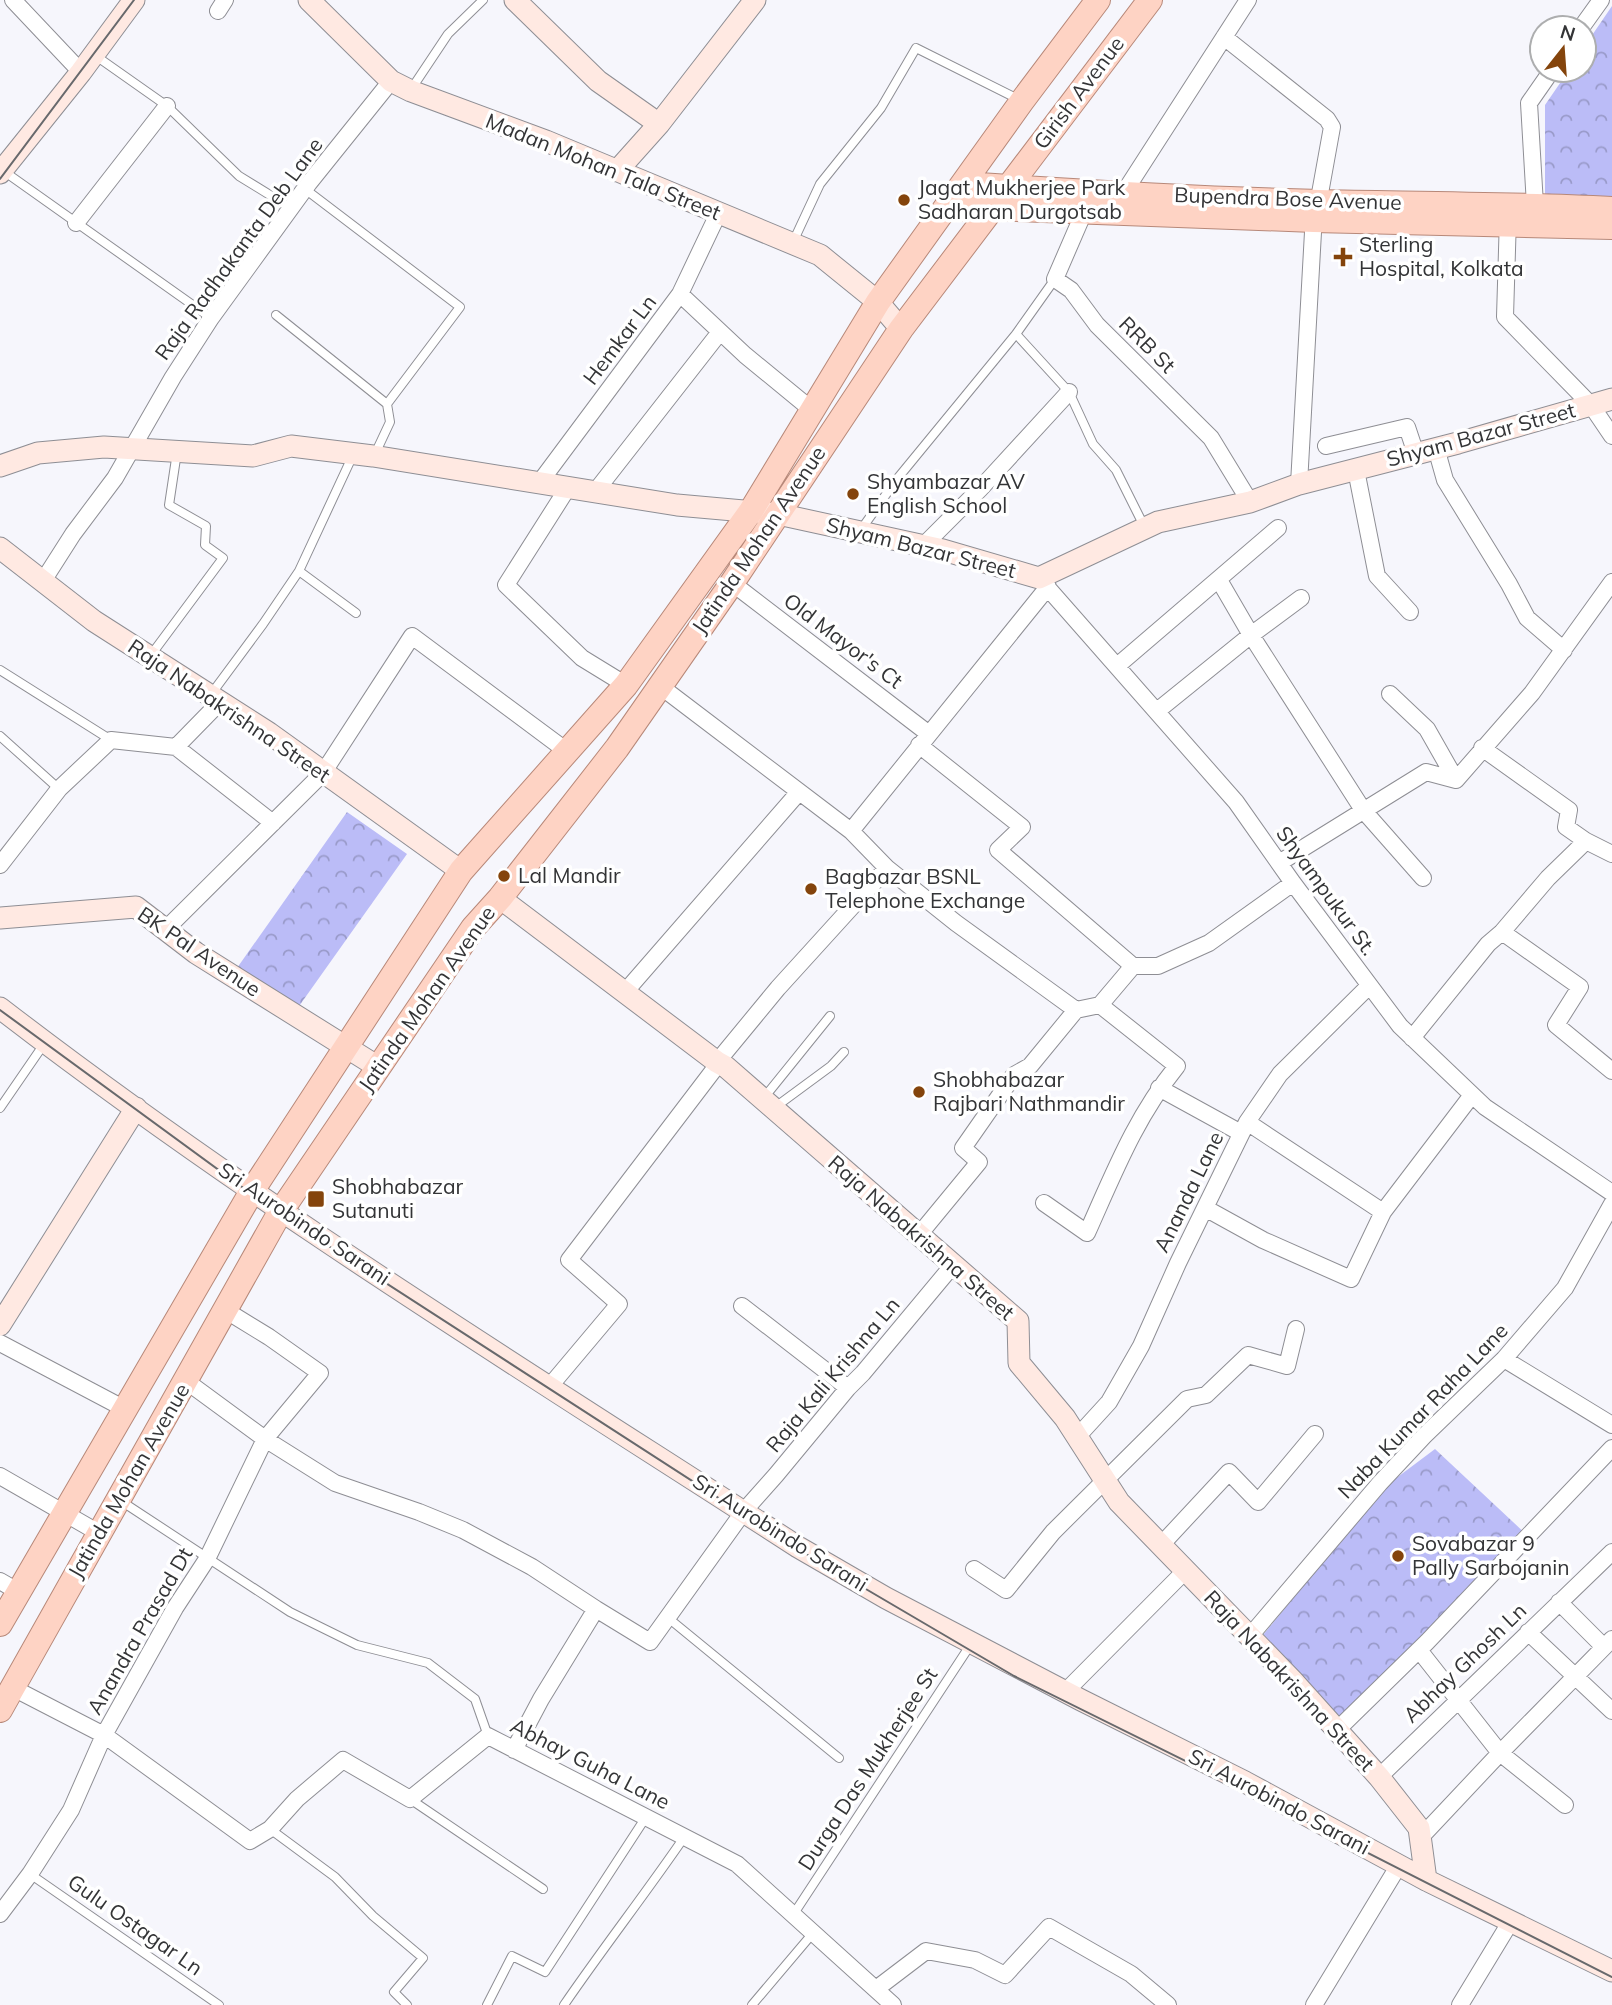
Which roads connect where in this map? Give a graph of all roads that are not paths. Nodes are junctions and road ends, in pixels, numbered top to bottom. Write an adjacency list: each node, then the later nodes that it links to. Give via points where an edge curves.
1 (13, 0): 12 (street)
2 (134, 0): 11 (street)
3 (309, 0): 13 (street, Madan Mohan Tala Street)
4 (483, 0): 15 (lane, via 448,34)
5 (515, 0): 18 (street, via 598,81)
6 (755, 0): 18 (street)
7 (1098, 0): 16 (main road)
8 (1150, 0): 22 (main road, Girish Avenue)
9 (1248, 0): 10 (street)
10 (1224, 37): 24 (street); 30 (street, via 1332,127)
11 (94, 54): 12 (street); 17 (lane)
12 (81, 72): 19 (street)
13 (391, 81): 15 (street, Madan Mohan Tala Street); 23 (street, Raja Radhakanta Deb Lane)
14 (1542, 84): 25 (street, via 1529,103)
15 (411, 91): 20 (street, Madan Mohan Tala Street)
16 (1022, 101): 21 (main road); 36 (lane, via 916,48 881,108 820,184)
17 (167, 106): 26 (lane, via 239,176); 34 (street)
18 (659, 124): 20 (street)
19 (1, 171): 34 (lane)
20 (617, 172): 32 (street, Madan Mohan Tala Street)
21 (963, 184): 22 (main road, Bupendra Bose Avenue); 28 (main road)
22 (1007, 187): 24 (main road, Bupendra Bose Avenue); 27 (main road, Jatinda Mohan Avenue)
23 (305, 189): 26 (street, Raja Radhakanta Deb Lane); 47 (lane, via 460,307)
24 (1123, 194): 30 (main road, Bupendra Bose Avenue)
25 (1535, 205): 29 (main road, Bupendra Bose Avenue); 33 (main road, Bupendra Bose Avenue)
26 (291, 208): 41 (street, Raja Radhakanta Deb Lane)
27 (991, 208): 28 (main road, Bupendra Bose Avenue); 31 (main road, Bupendra Bose Avenue); 42 (main road, Jatinda Mohan Avenue)
28 (946, 209): 39 (main road)
29 (1612, 209)
30 (1316, 211): 31 (main road, Bupendra Bose Avenue); 33 (main road, Bupendra Bose Avenue); 59 (street)
31 (1084, 212): 37 (street)
32 (718, 214): 36 (street, Madan Mohan Tala Street); 38 (street, Hemkar Ln)
33 (1508, 214): 35 (main road, Bupendra Bose Avenue); 48 (street, via 1505,317)
34 (76, 223): 41 (lane)
35 (1612, 227)
36 (792, 244): 39 (street, Madan Mohan Tala Street, via 820,255)
37 (1055, 278): 44 (lane); 62 (street, RRB St, via 1211,438)
38 (680, 294): 43 (street); 58 (street, Hemkar Ln)
39 (878, 302): 42 (street, Madan Mohan Tala Street); 49 (main road)
40 (276, 315): 47 (lane)
41 (211, 318): 52 (street, Raja Radhakanta Deb Lane)
42 (901, 329): 64 (main road, Jatinda Mohan Avenue)
43 (720, 332): 49 (street); 61 (street)
44 (1016, 334): 45 (lane); 67 (lane, via 897,478)
45 (1069, 392): 65 (lane, via 1093,444 1116,470); 68 (street)
46 (1612, 399): 48 (street, Shyam Bazar Street)
47 (387, 404): 55 (lane, via 390,422)
48 (1591, 405): 50 (street); 53 (street, Shyam Bazar Street)
49 (812, 410): 63 (main road)
50 (1612, 436)
51 (1326, 446): 53 (street, via 1407,427)
52 (132, 448): 54 (street, Shyam Bazar Street); 56 (street, Shyam Bazar Street, via 38,453); 72 (street, Raja Radhakanta Deb Lane)
53 (1426, 451): 57 (street, Shyam Bazar Street); 80 (street, via 1527,618)
54 (177, 452): 55 (street, Shyam Bazar Street, via 253,456 291,446); 81 (lane, via 169,505 206,526 205,545 223,558)
55 (364, 455): 58 (street, Shyam Bazar Street); 70 (lane)
56 (0, 467)
57 (1356, 470): 59 (street, Shyam Bazar Street); 77 (street, via 1377,576)
58 (540, 482): 60 (street, Shyam Bazar Street)
59 (1299, 484): 62 (street, Shyam Bazar Street)
60 (566, 489): 61 (street, Shyam Bazar Street); 84 (street, via 506,585 582,657)
61 (595, 492): 63 (street, Shyam Bazar Street)
62 (1250, 502): 65 (street, Shyam Bazar Street)
63 (751, 511): 64 (street, Shyam Bazar Street); 84 (main road)
64 (778, 513): 67 (street, Shyam Bazar Street); 75 (main road, Jatinda Mohan Avenue)
65 (1144, 528): 73 (street, Shyam Bazar Street)
66 (1278, 528): 71 (street)
67 (860, 531): 68 (street, Shyam Bazar Street)
68 (924, 545): 73 (street, Shyam Bazar Street)
69 (0, 548): 72 (street, Raja Nabakrishna Street)
70 (299, 571): 78 (lane); 87 (lane)
71 (1219, 580): 79 (street); 82 (street)
72 (43, 581): 81 (street, Raja Nabakrishna Street)
73 (1043, 582): 82 (street, Shyampukur St.); 90 (street)
74 (1612, 582): 80 (street)
75 (732, 583): 85 (main road, Jatinda Mohan Avenue); 90 (street, Old Mayor's Ct)
76 (1301, 598): 79 (street)
77 (1410, 612)
78 (356, 613)
79 (1251, 635): 88 (street); 99 (street)
80 (1564, 650): 93 (street)
81 (149, 657): 87 (street, Raja Nabakrishna Street)
82 (1117, 666): 88 (street, Shyampukur St.)
83 (0, 670): 91 (lane)
84 (626, 685): 94 (main road)
85 (660, 686): 98 (street); 110 (main road, Jatinda Mohan Avenue)
86 (1390, 694): 96 (street, via 1427,729)
87 (215, 699): 92 (street); 95 (street, Raja Nabakrishna Street)
88 (1157, 711): 104 (street, Shyampukur St., via 1236,802)
89 (0, 736): 97 (lane)
90 (924, 739): 101 (street); 114 (street, Old Mayor's Ct, via 1022,827 998,850)
91 (111, 740): 92 (street); 97 (street)
92 (176, 747): 100 (street)
93 (1482, 748): 96 (street); 102 (street, via 1569,810 1566,827)
94 (568, 752): 95 (street, via 412,636); 107 (main road)
95 (323, 773): 100 (street); 107 (street, Raja Nabakrishna Street)
96 (1456, 780): 99 (street, via 1426,772)
97 (59, 789): 105 (street)
98 (799, 792): 101 (street); 116 (street)
99 (1363, 810): 104 (street); 108 (street)
100 (274, 823): 112 (street)
101 (851, 831): 106 (street)
102 (1586, 841): 103 (street); 113 (street)
103 (1612, 854)
104 (1279, 863): 109 (street, Shyampukur St.)
105 (0, 865)
106 (887, 868): 119 (street); 125 (street, via 778,988)
107 (461, 871): 123 (main road)
108 (1423, 878)
109 (1293, 883): 114 (street, via 1209,943 1158,967); 115 (street, Shyampukur St.)
110 (500, 898): 116 (street, Raja Nabakrishna Street); 126 (main road, Jatinda Mohan Avenue, via 473,928)
111 (0, 918): 112 (street, BK Pal Avenue, via 136,906)
112 (166, 929): 123 (street, BK Pal Avenue, via 196,953)
113 (1502, 932): 121 (street); 127 (street, via 1580,987 1556,1025)
114 (1133, 966): 117 (street)
115 (1369, 986): 121 (street, Shyampukur St.); 133 (street, Ananda Lane, via 1280,1074)
116 (625, 992): 125 (street, Raja Nabakrishna Street)
117 (1100, 1005): 119 (street); 128 (street, via 1177,1066)
118 (0, 1007): 122 (street, Sri Aurobindo Sarani)
119 (1076, 1010): 141 (street, via 1030,1066 1014,1075 963,1148 979,1162)
120 (830, 1016): 130 (lane)
121 (1412, 1038): 129 (street, Shyampukur St.)
122 (45, 1042): 131 (lane); 132 (street, Sri Aurobindo Sarani)
123 (346, 1047): 126 (street, BK Pal Avenue); 134 (main road)
124 (844, 1052): 130 (lane, via 831,1066)
125 (718, 1063): 130 (street, Raja Nabakrishna Street); 150 (street, via 569,1259 619,1304)
126 (378, 1067): 139 (main road, Jatinda Mohan Avenue)
127 (1612, 1071)
128 (1159, 1088): 133 (street); 136 (street, via 1131,1134 1087,1233)
129 (1472, 1095): 135 (street, Shyampukur St.); 140 (street)
130 (769, 1104): 141 (street, Raja Nabakrishna Street)
131 (0, 1108)
132 (136, 1108): 134 (street, Sri Aurobindo Sarani); 145 (street)
133 (1244, 1127): 138 (street, Ananda Lane); 140 (street)
134 (252, 1191): 139 (street, Sri Aurobindo Sarani); 152 (main road)
135 (1612, 1193)
136 (1044, 1203)
137 (1612, 1205): 148 (street, Naba Kumar Raha Lane, via 1565,1288)
138 (1205, 1208): 140 (street, via 1351,1279); 155 (street, Ananda Lane, via 1141,1346 1109,1402)
139 (281, 1211): 144 (main road, Jatinda Mohan Avenue); 150 (street, Sri Aurobindo Sarani)
140 (1383, 1212)
141 (918, 1236): 142 (street, Raja Nabakrishna Street)
142 (953, 1265): 151 (street, Raja Kali Krishna Ln); 155 (street, Raja Nabakrishna Street, via 1018,1321 1019,1363)
143 (742, 1306): 151 (street)
144 (225, 1310): 149 (main road, Jatinda Mohan Avenue); 156 (street, Anandra Prasad Dt, via 320,1373)
145 (0, 1325)
146 (1296, 1329): 159 (street, via 1287,1366 1248,1355 1206,1395 1186,1399)
147 (0, 1343): 152 (street)
148 (1504, 1359): 153 (street); 175 (street, Naba Kumar Raha Lane, via 1389,1474)
149 (186, 1381): 156 (street); 160 (main road, Jatinda Mohan Avenue)
150 (551, 1386): 161 (street, Sri Aurobindo Sarani)
151 (848, 1388): 161 (street, Raja Kali Krishna Ln)
152 (125, 1409): 162 (main road)
153 (1612, 1425)
154 (1315, 1434): 164 (street, via 1258,1502 1229,1472)
155 (1077, 1437): 159 (street, Raja Nabakrishna Street)
156 (265, 1439): 166 (street, Anandra Prasad Dt); 171 (street, via 335,1483 463,1530)
157 (1610, 1453): 178 (street)
158 (0, 1476): 162 (street)
159 (1106, 1481): 164 (street, Raja Nabakrishna Street, via 1119,1502); 167 (street, via 1053,1532 1006,1590)
160 (118, 1500): 163 (main road, Jatinda Mohan Avenue); 166 (lane, Abhay Guha Lane)
161 (744, 1511): 172 (street, Raja Kali Krishna Ln); 176 (street, Sri Aurobindo Sarani, via 886,1598)
162 (64, 1514): 163 (street); 169 (main road)
163 (99, 1533): 180 (main road, Jatinda Mohan Avenue)
164 (1161, 1545): 168 (street, Raja Nabakrishna Street)
165 (1612, 1552): 170 (street, Abhay Ghosh Ln)
166 (207, 1559): 186 (street, Anandra Prasad Dt); 187 (lane, Abhay Guha Lane, via 290,1612 357,1645 428,1663 475,1699)
167 (974, 1569)
168 (1186, 1570): 175 (street, Raja Nabakrishna Street); 181 (street)
169 (10, 1586): 173 (main road)
170 (1559, 1602): 174 (street, Abhay Ghosh Ln); 177 (street)
171 (596, 1609): 172 (street, Raja Kali Krishna Ln, via 650,1642); 188 (street)
172 (667, 1617): 190 (lane)
173 (0, 1625)
174 (1528, 1632): 179 (street); 182 (street, Abhay Ghosh Ln)
175 (1250, 1636): 185 (street, Raja Nabakrishna Street)
176 (972, 1642): 181 (street, Sri Aurobindo Sarani); 203 (lane, Durga Das Mukherjee St)
177 (1608, 1643): 179 (street)
178 (1419, 1650): 182 (street); 185 (street)
179 (1574, 1677): 184 (street); 189 (street)
180 (13, 1688): 183 (main road, Jatinda Mohan Avenue); 186 (street)
181 (1065, 1692): 198 (street, Sri Aurobindo Sarani)
182 (1458, 1699): 189 (street); 191 (street, Abhay Ghosh Ln)
183 (0, 1710)
184 (1612, 1711)
185 (1337, 1730): 191 (street, Raja Nabakrishna Street)
186 (104, 1734): 195 (street, via 250,1841); 199 (street, Anandra Prasad Dt, via 71,1811)
187 (488, 1736): 188 (street, Abhay Guha Lane); 192 (street)
188 (514, 1750): 194 (street, Abhay Guha Lane)
189 (1500, 1753): 193 (street); 197 (street)
190 (839, 1758)
191 (1379, 1777): 197 (street, Raja Nabakrishna Street, via 1419,1828)
192 (411, 1799): 195 (street, via 342,1760); 201 (lane)
193 (1565, 1805)
194 (646, 1817): 196 (street, Abhay Guha Lane); 210 (lane, via 545,1972 512,1956)
195 (271, 1829): 209 (lane, via 335,1877 423,1958 394,1992)
196 (685, 1836): 203 (street, Abhay Guha Lane, via 737,1864); 211 (lane)
197 (1420, 1838): 200 (street, Raja Nabakrishna Street)
198 (1399, 1865): 200 (street, Sri Aurobindo Sarani); 215 (street)
199 (30, 1874): 202 (street, Anandra Prasad Dt); 208 (lane, Gulu Ostagar Ln)
200 (1426, 1880): 204 (street, Sri Aurobindo Sarani)
201 (543, 1889)
202 (0, 1914)
203 (793, 1915): 205 (street, Abhay Guha Lane)
204 (1511, 1921): 206 (street, Sri Aurobindo Sarani); 216 (street)
205 (813, 1933): 207 (street, Abhay Guha Lane); 212 (lane)
206 (1612, 1971)
207 (876, 1989): 213 (street, Abhay Guha Lane); 214 (street, via 926,1951 975,1960 1005,1975 1049,1927 1131,1974)
208 (219, 2005)
209 (407, 2005)
210 (487, 2005)
211 (564, 2005)
212 (752, 2005)
213 (893, 2005)
214 (1168, 2005)
215 (1314, 2005)
216 (1460, 2005)

